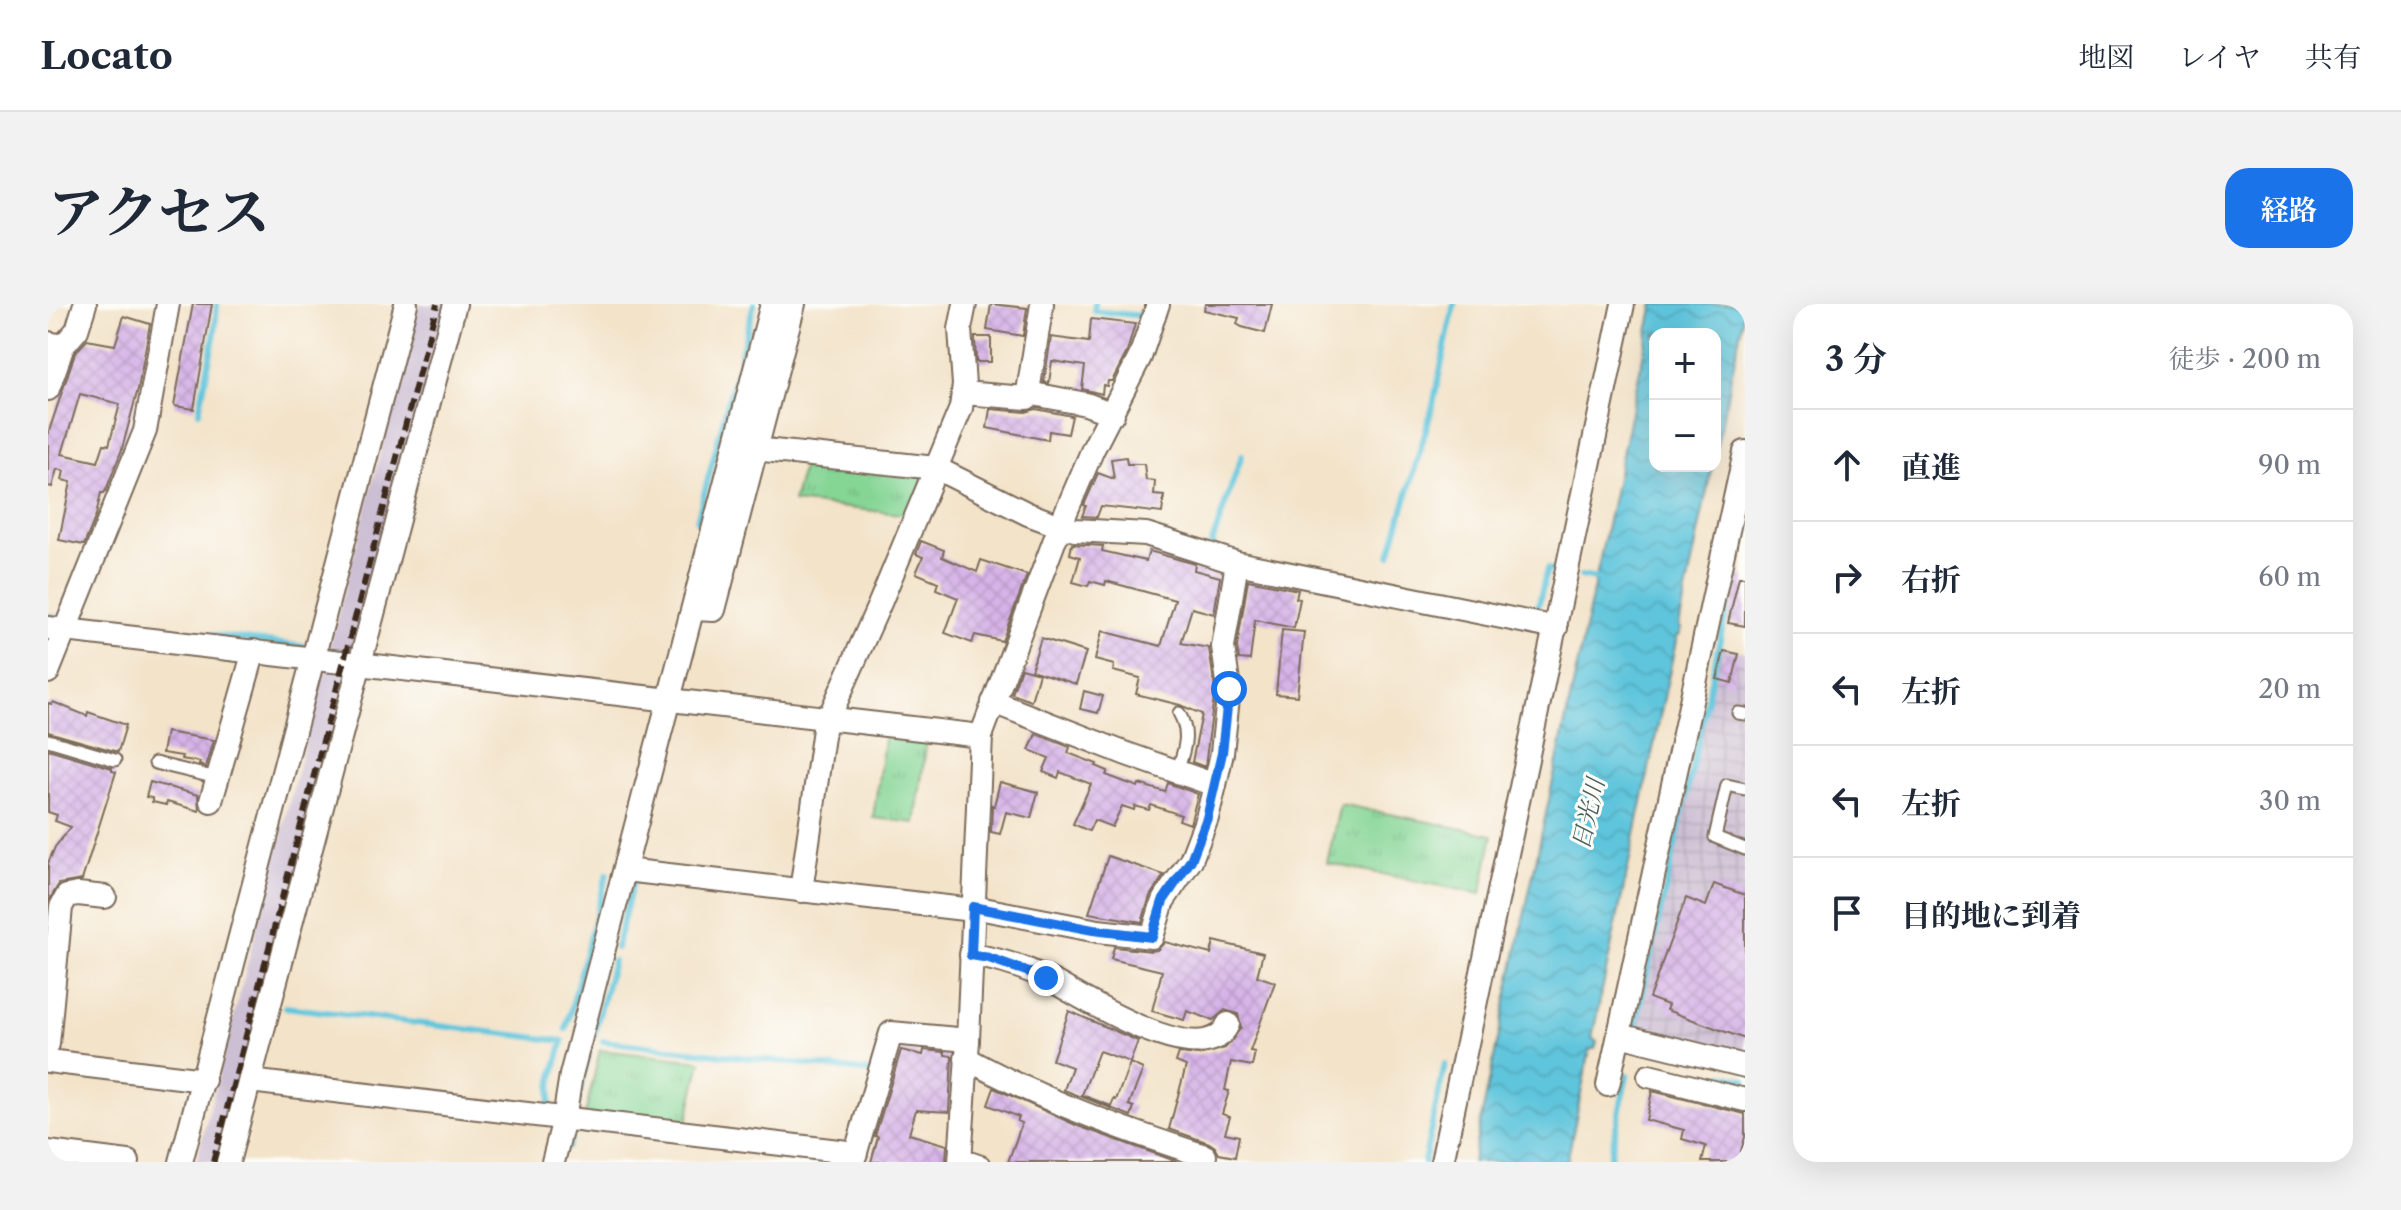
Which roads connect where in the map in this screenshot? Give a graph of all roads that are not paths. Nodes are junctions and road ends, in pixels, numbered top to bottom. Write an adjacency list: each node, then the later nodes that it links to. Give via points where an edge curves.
1 (85, 304): 11 (street, via 77,330)
2 (168, 304): 22 (street, via 145,431)
3 (406, 304): 24 (street)
4 (455, 304): 25 (street)
5 (772, 304): 16 (street)
6 (794, 304): 16 (street)
7 (965, 304): 13 (street, via 960,329)
8 (1042, 304): 14 (street)
9 (1158, 304): 15 (street)
10 (1623, 304): 21 (street)
11 (56, 344): 12 (street)
12 (48, 389)
13 (963, 393): 14 (street, via 1027,398); 18 (street)
14 (1028, 393): 15 (street)
15 (1113, 414): 19 (street)
16 (745, 448): 18 (street); 27 (street)
17 (1745, 452): 47 (street)
18 (936, 468): 19 (street); 30 (street)
19 (1060, 526): 20 (street, via 1146,534); 28 (street)
20 (1237, 563): 21 (street); 37 (street, via 1223,647 1229,689)
21 (1556, 628): 67 (street)
22 (56, 629): 23 (street); 26 (street)
23 (254, 651): 24 (street); 36 (street)
24 (313, 658): 25 (street); 53 (street)
25 (361, 664): 27 (street); 54 (street)
26 (48, 672)
27 (669, 700): 30 (street); 41 (street)
28 (993, 702): 31 (street); 35 (street)
29 (1179, 713): 35 (lane, via 1187,741)
30 (829, 718): 31 (street); 42 (street)
31 (981, 736): 44 (street)
32 (48, 740): 33 (lane)
33 (115, 760)
34 (155, 763): 36 (lane)
35 (1177, 772): 37 (street)
36 (217, 778): 39 (street)
37 (1215, 785): 44 (street, via 1191,860 1163,901 1152,937)
38 (1745, 789): 40 (lane, via 1727,785 1715,837)
39 (211, 801)
40 (1745, 849)
41 (625, 870): 42 (street); 57 (street)
42 (801, 891): 44 (street)
43 (105, 897): 48 (street, via 67,896 61,907)
44 (973, 908): 45 (street)
45 (971, 955): 46 (street, via 1046,978 1149,1032 1192,1040 1215,1038); 49 (street)
46 (1228, 1024)
47 (1619, 1035): 51 (street); 55 (street)
48 (48, 1044)
49 (967, 1049): 59 (street, via 891,1033); 60 (street); 66 (street, via 1001,1078 1205,1156)
50 (48, 1061): 53 (street)
51 (1745, 1066)
52 (1649, 1076): 56 (street)
53 (204, 1080): 62 (street)
54 (250, 1081): 57 (street); 63 (street)
55 (1608, 1085)
56 (1745, 1100)
57 (564, 1119): 59 (street); 64 (street)
58 (48, 1152): 61 (street)
59 (855, 1158)
60 (960, 1158): 65 (lane)
61 (128, 1162)
62 (181, 1162)
63 (228, 1162)
64 (553, 1162)
65 (983, 1162)
66 (1204, 1162)
67 (1442, 1162)

